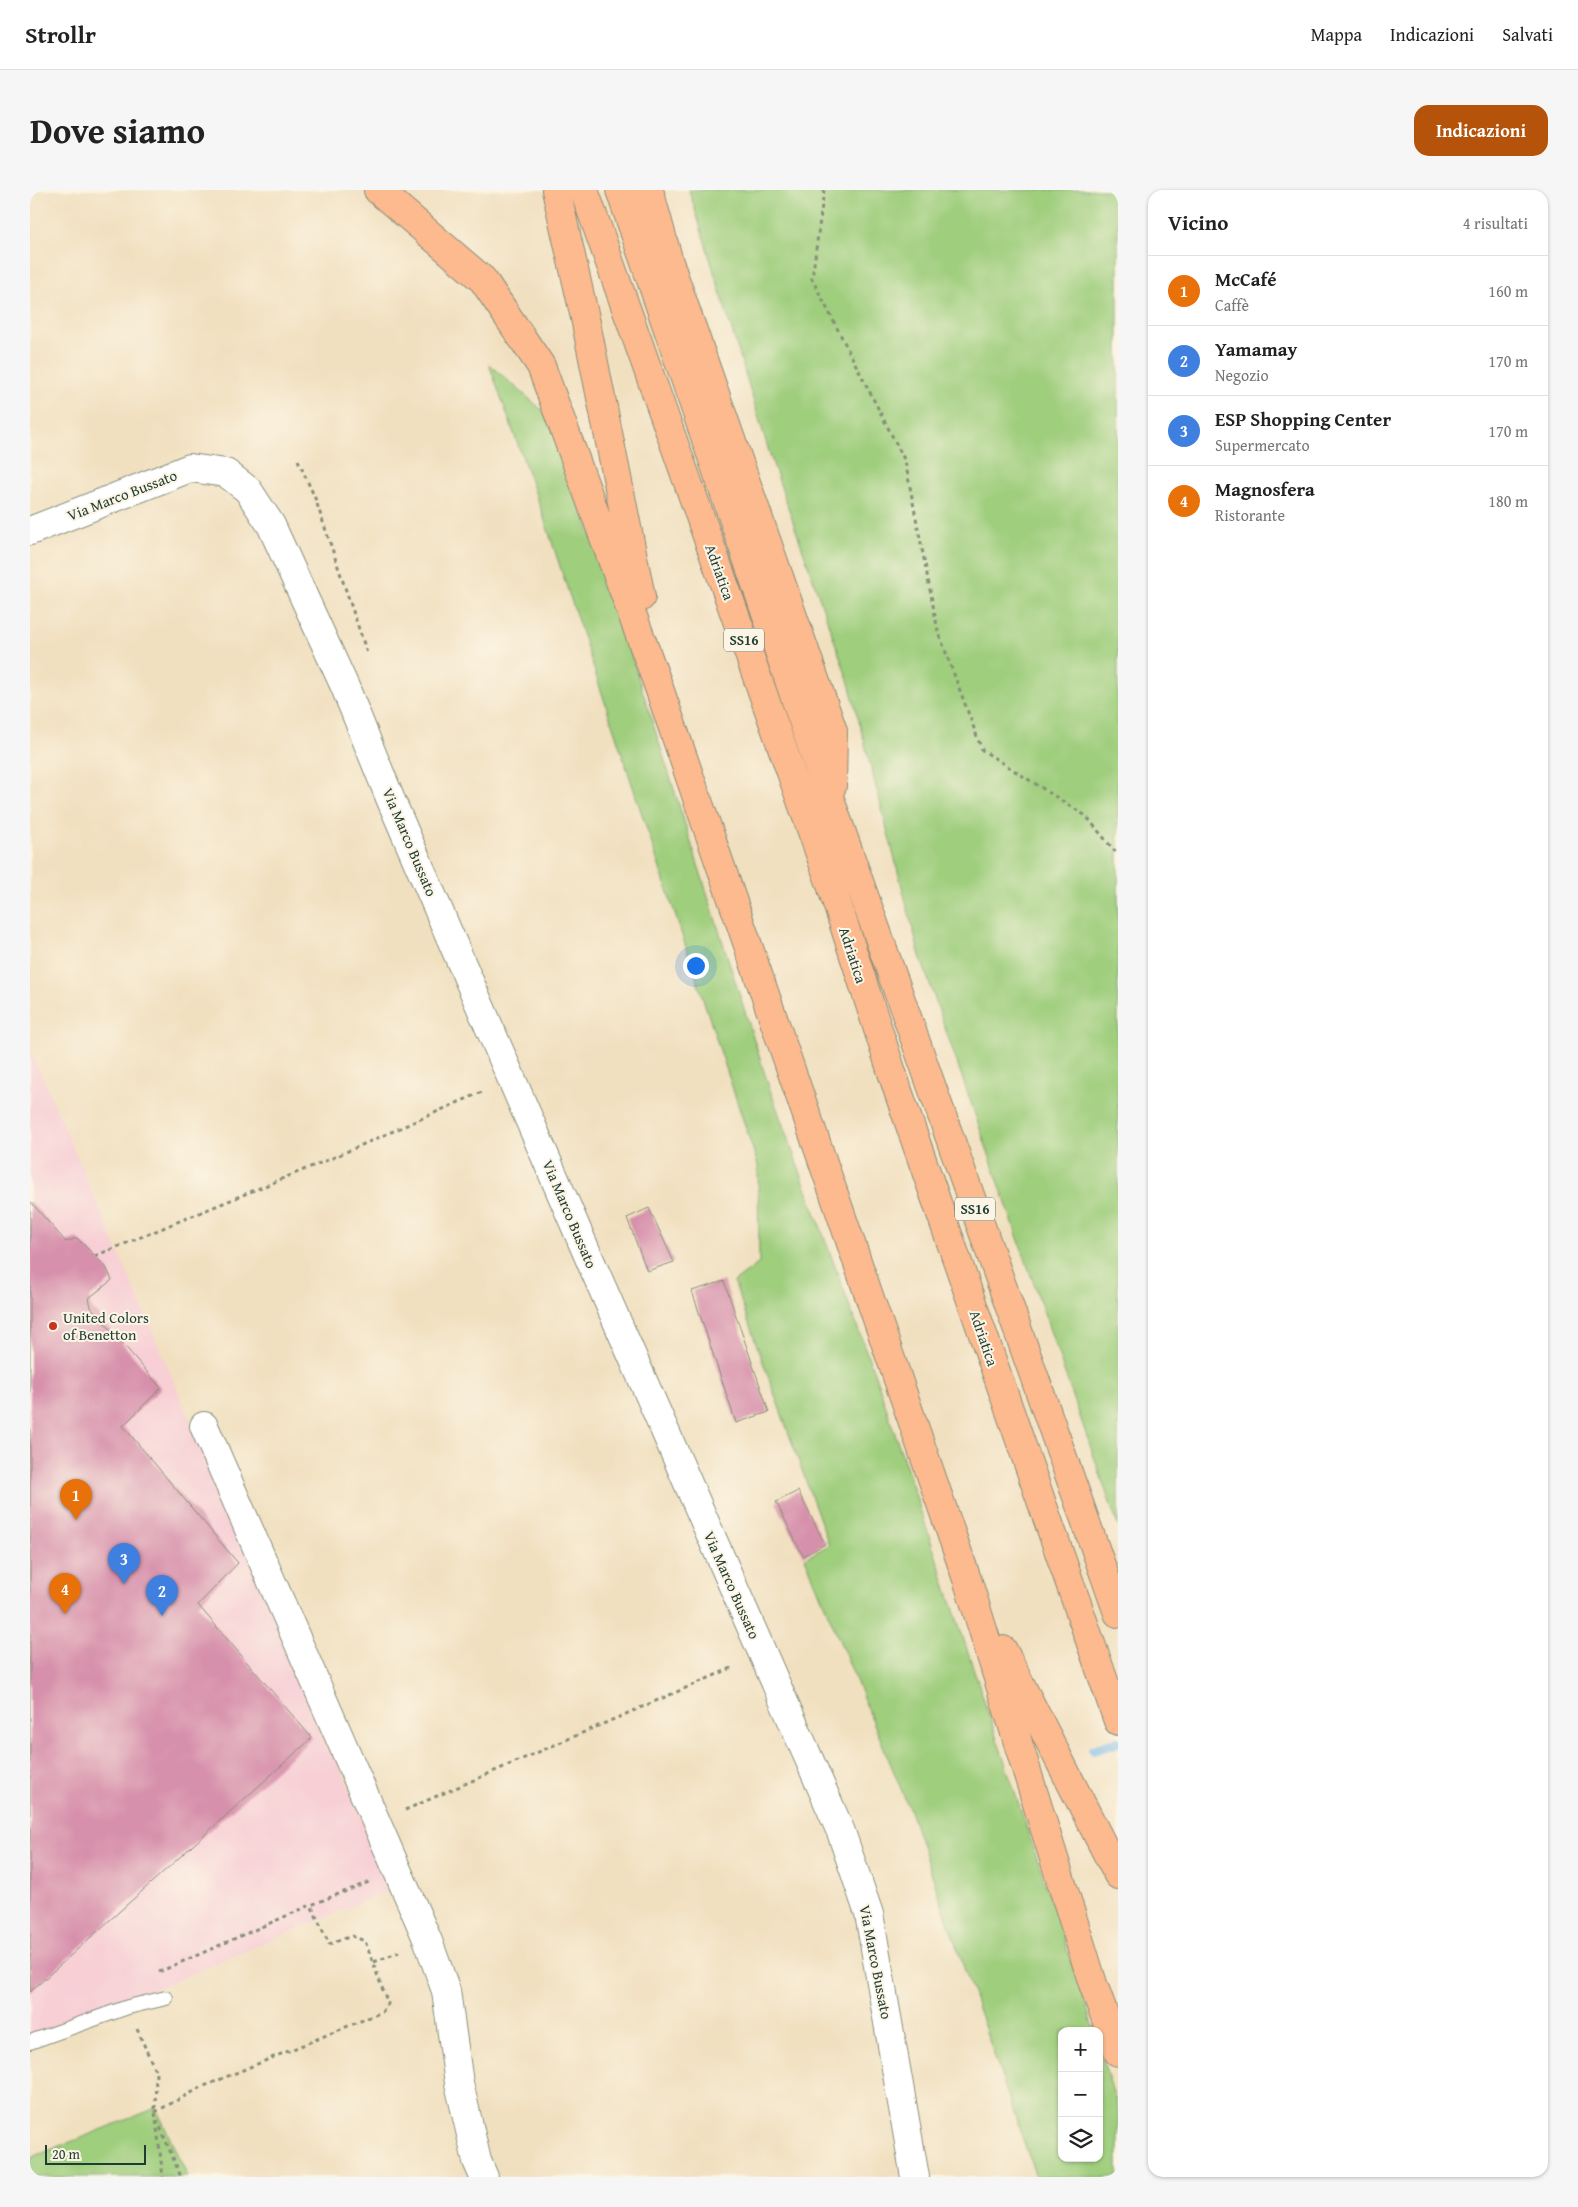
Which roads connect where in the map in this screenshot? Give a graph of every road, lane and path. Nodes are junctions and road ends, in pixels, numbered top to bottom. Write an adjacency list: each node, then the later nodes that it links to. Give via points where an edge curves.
1 (378, 190): 10 (highway, via 483,280 541,366)
2 (556, 190): 10 (highway)
3 (584, 190): 19 (highway, Adriatica / SS16, via 828,876 898,1091)
4 (620, 190): 11 (highway, Adriatica / SS16)
5 (649, 190): 11 (highway, SS16, via 669,262 833,732)
6 (824, 190): 12 (path, via 812,279 905,461 938,631 982,750 1086,816)
7 (298, 460): 9 (path, via 315,498)
8 (30, 531): 13 (street, Via Marco Bussato, via 190,468 226,473 248,490 271,525 333,660)
9 (368, 658)
10 (658, 682): 16 (highway)
11 (832, 805): 17 (highway, Adriatica / SS16)
12 (1118, 856)
13 (513, 1078): 14 (path, via 330,1159); 18 (street, Via Marco Bussato)
14 (95, 1256)
15 (204, 1426): 20 (street)
16 (969, 1585): 21 (highway); 28 (highway, via 1093,1984)
17 (1118, 1613)
18 (762, 1655): 20 (path); 33 (street, Via Marco Bussato, via 841,1832 869,1914)
19 (1118, 1721)
20 (376, 1822): 32 (street, via 422,1926 446,1991 459,2083 477,2161)
21 (1118, 1875)
22 (371, 1882): 23 (path)
23 (310, 1905): 24 (path); 29 (path, via 329,1944 352,1936 365,1941 388,2004 382,2012 202,2087)
24 (156, 1974)
25 (166, 1998): 26 (lane)
26 (128, 2007): 27 (lane); 29 (path, via 156,2072)
27 (30, 2042)
28 (1118, 2052)
29 (155, 2112): 30 (path); 31 (path)
30 (163, 2177)
31 (181, 2177)
32 (484, 2177)
33 (915, 2177)

